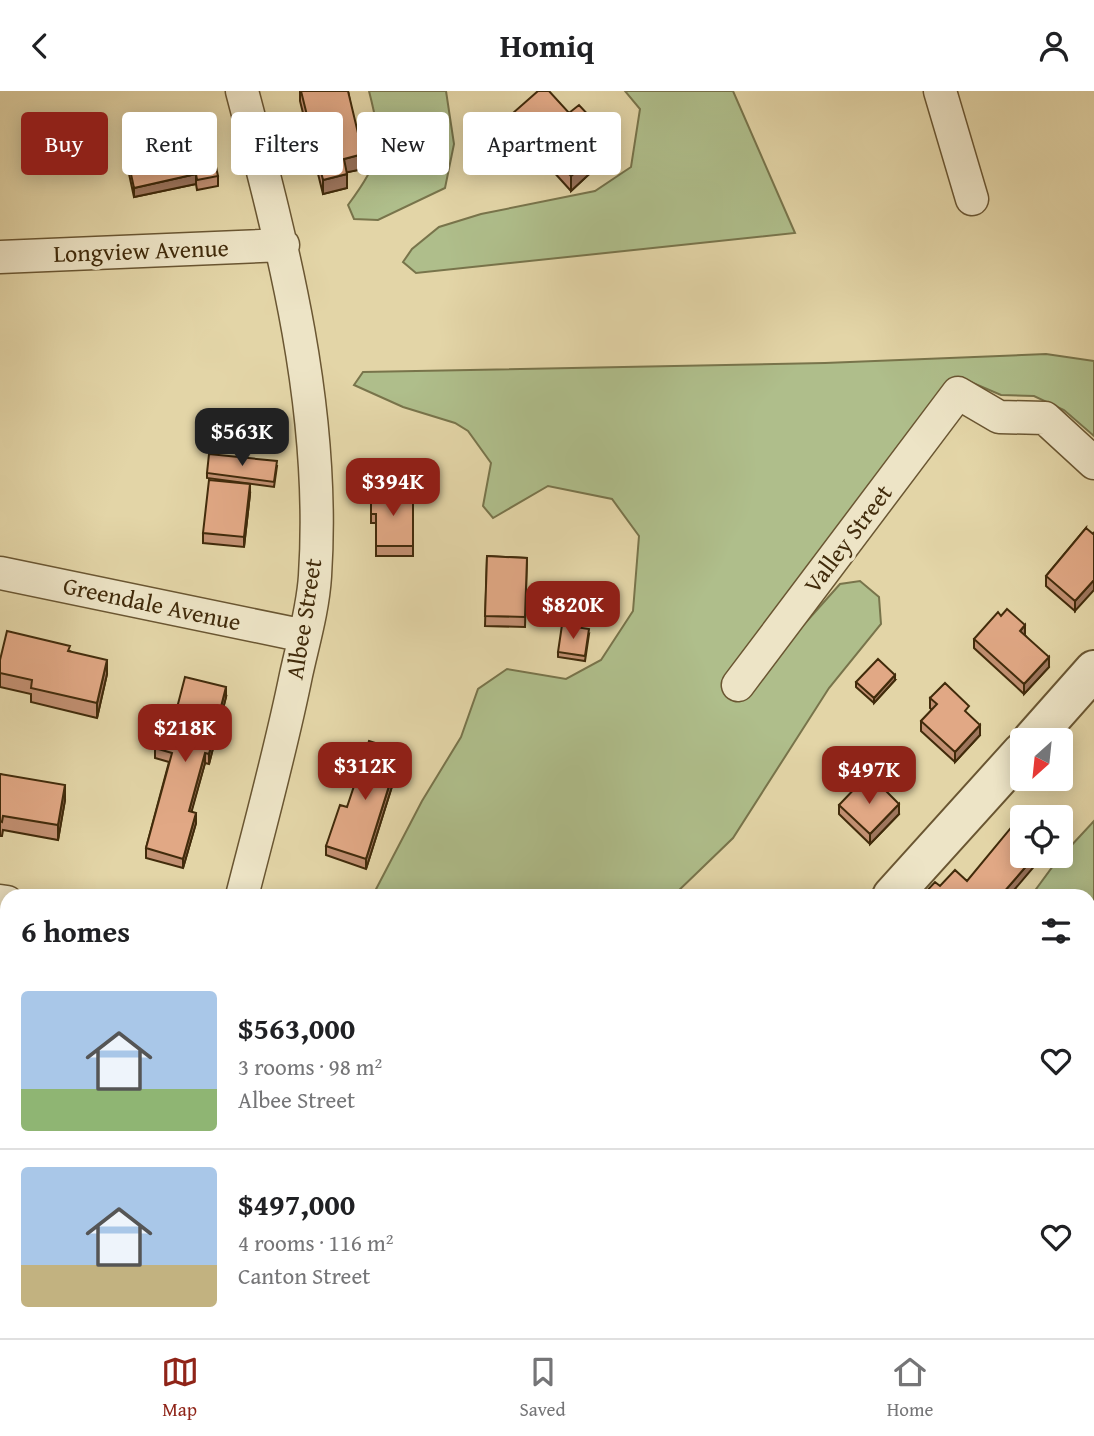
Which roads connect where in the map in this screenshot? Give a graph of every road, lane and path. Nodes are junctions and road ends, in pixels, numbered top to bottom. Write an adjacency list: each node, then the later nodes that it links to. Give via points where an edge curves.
1 (242, 91): 4 (street, Albee Street)
2 (940, 91): 3 (street)
3 (972, 199)
4 (283, 245): 5 (street, Longview Avenue); 8 (street, Albee Street, via 305,368 317,475 315,578)
5 (0, 257)
6 (1094, 463): 10 (street, Valley Street, via 1045,418 999,417 958,393)
7 (0, 573): 8 (street, Greendale Avenue)
8 (305, 636): 13 (street, Albee Street)
9 (1094, 670): 11 (street)
10 (738, 685)
11 (1043, 728)
12 (1010, 765): 14 (street)
13 (244, 889)
14 (898, 889)

